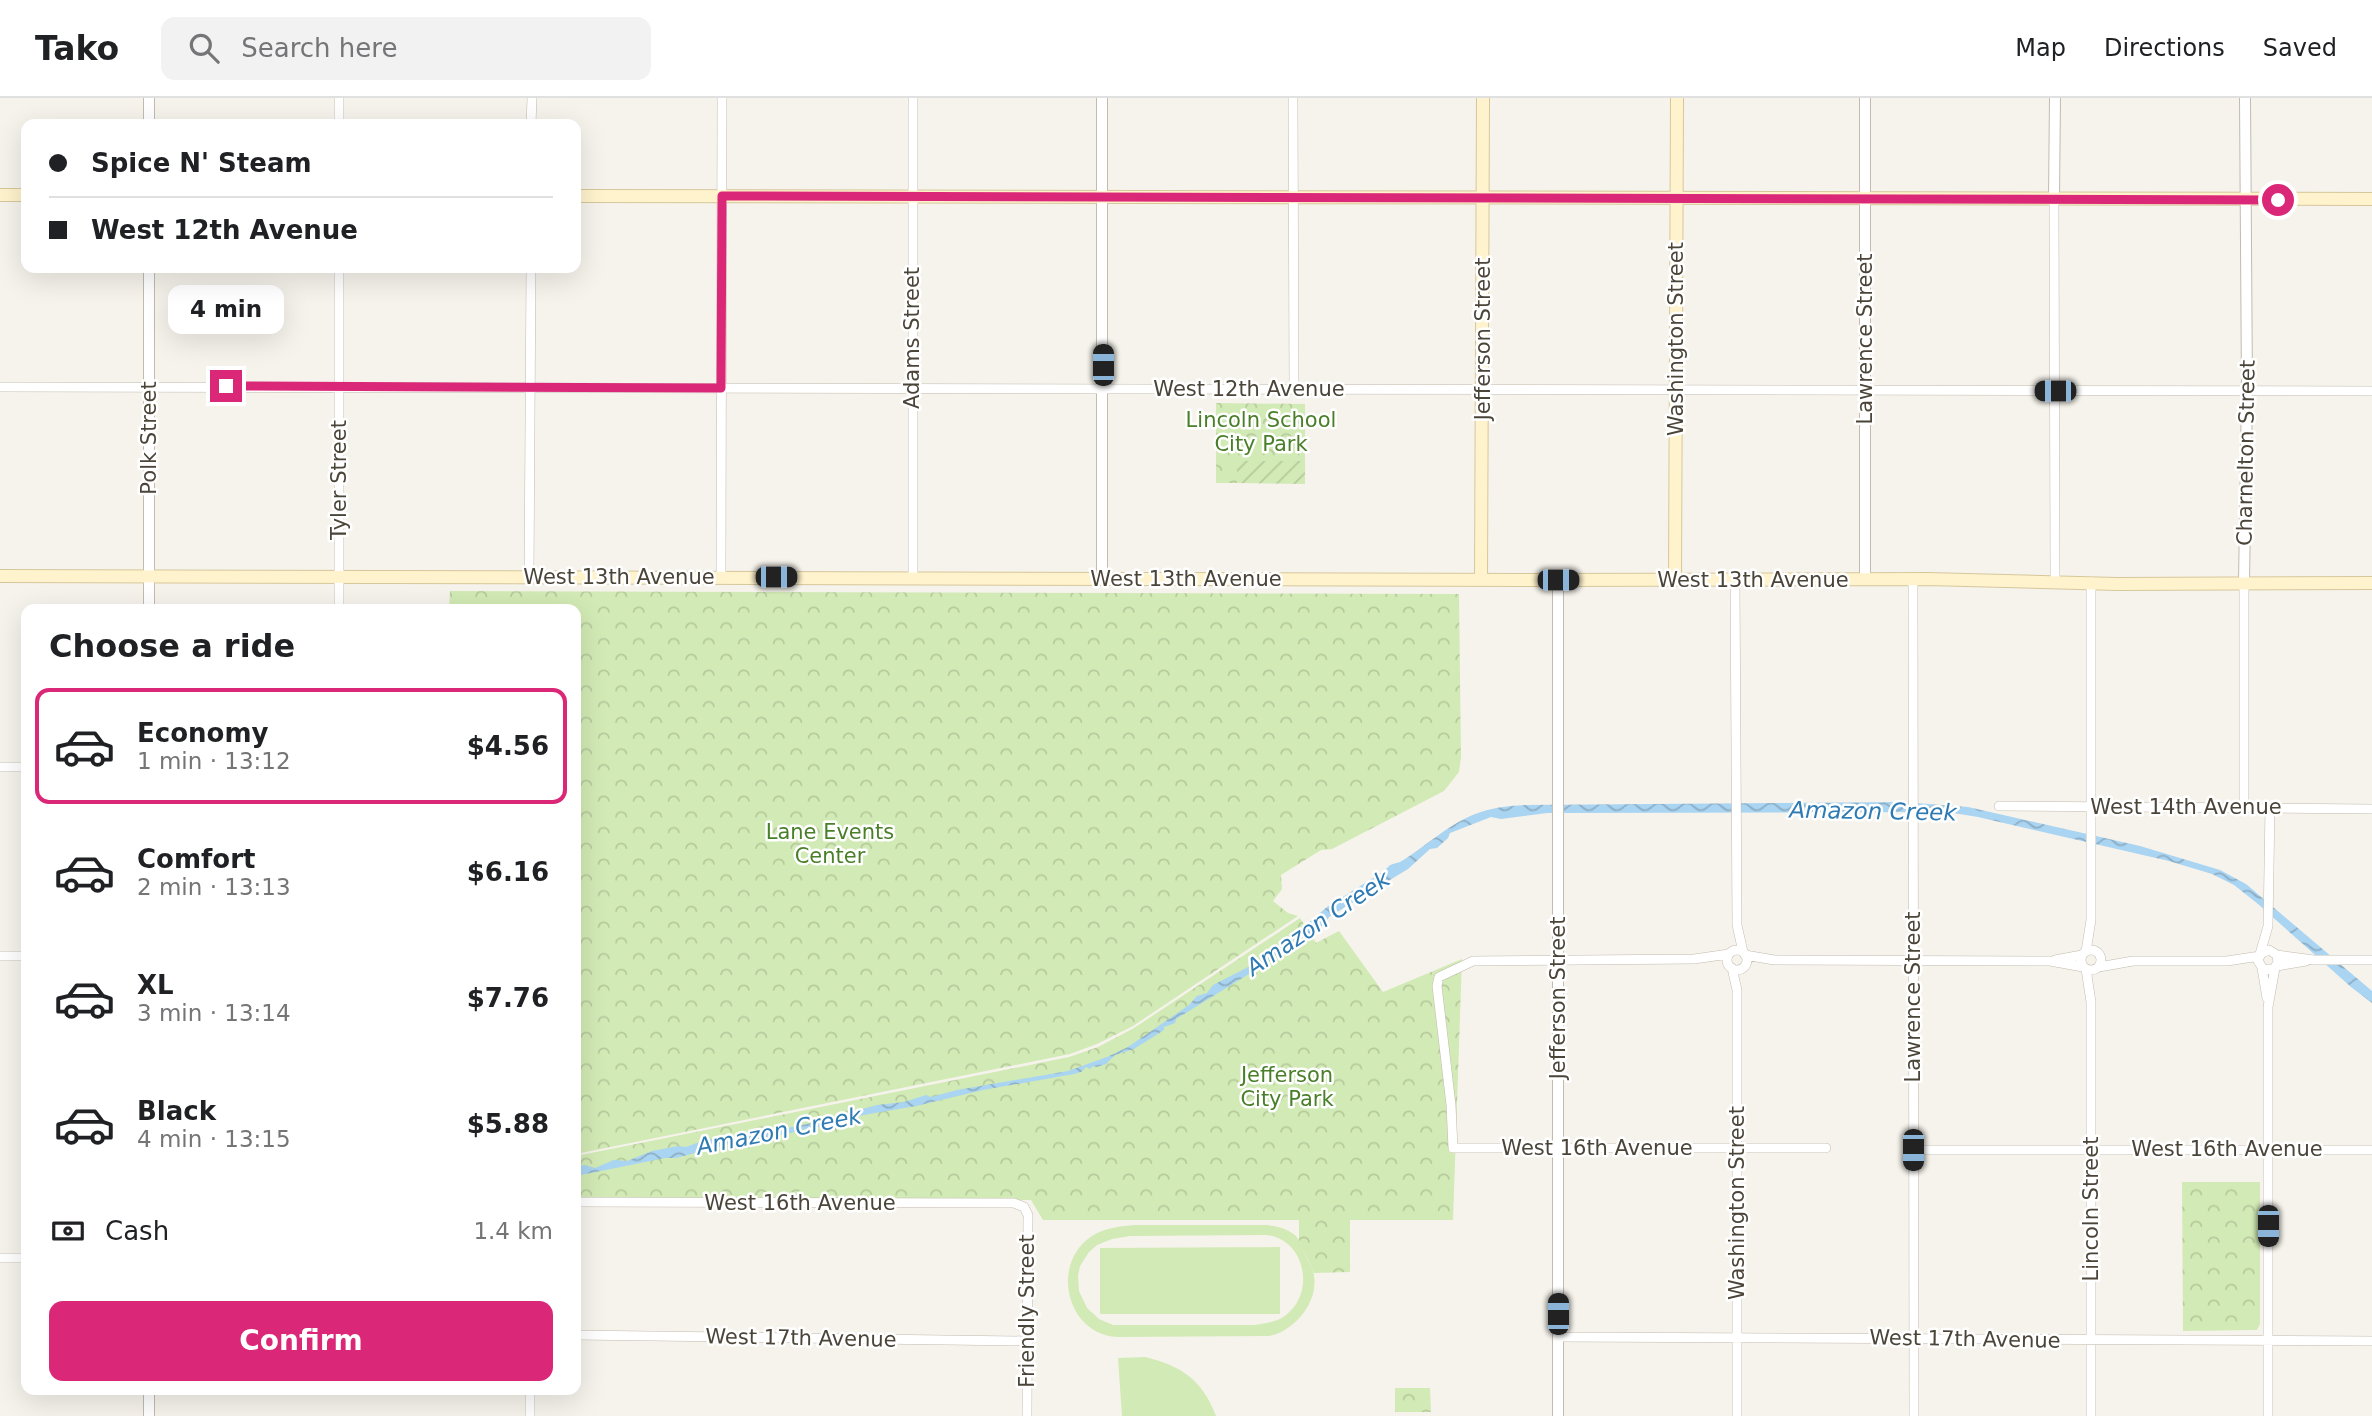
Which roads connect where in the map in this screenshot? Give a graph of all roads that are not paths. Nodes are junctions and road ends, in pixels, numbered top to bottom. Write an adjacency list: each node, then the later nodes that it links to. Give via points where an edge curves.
1 (149, 98): 13 (street)
2 (339, 98): 14 (street)
3 (532, 98): 15 (street)
4 (722, 98): 19 (street)
5 (913, 98): 20 (street, Adams Street)
6 (1102, 98): 21 (street)
7 (1293, 98): 22 (street)
8 (1483, 98): 23 (main road, Jefferson Street)
9 (1677, 98): 24 (main road, Washington Street)
10 (1865, 98): 25 (street, Lawrence Street)
11 (2054, 98): 26 (street)
12 (2245, 98): 27 (street, Charnelton Street)
13 (149, 119)
14 (339, 119)
15 (531, 119)
16 (0, 195): 17 (main road)
17 (21, 195)
18 (581, 196): 19 (main road)
19 (722, 196): 20 (main road); 36 (street)
20 (912, 197): 21 (main road); 37 (street, Adams Street)
21 (1102, 197): 22 (main road); 38 (street)
22 (1293, 197): 23 (main road); 39 (street)
23 (1483, 198): 24 (main road); 40 (main road, Jefferson Street)
24 (1675, 198): 25 (main road); 41 (main road, Washington Street)
25 (1865, 198): 26 (main road); 42 (street, Lawrence Street)
26 (2054, 198): 27 (main road); 43 (street)
27 (2244, 199): 28 (main road); 44 (street, Charnelton Street)
28 (2372, 199)
29 (149, 273): 32 (street, Polk Street)
30 (339, 273): 33 (street, Tyler Street)
31 (531, 273): 35 (street)
32 (149, 385): 33 (street, West 12th Avenue); 34 (street, West 12th Avenue); 48 (street, Polk Street)
33 (338, 386): 35 (street, West 12th Avenue); 49 (street, Tyler Street)
34 (0, 387)
35 (531, 388): 36 (street, West 12th Avenue); 47 (street)
36 (721, 388): 37 (street, West 12th Avenue); 50 (street)
37 (912, 388): 38 (street, West 12th Avenue); 51 (street, Adams Street)
38 (1103, 389): 39 (street, West 12th Avenue); 52 (street)
39 (1294, 389): 40 (street, West 12th Avenue)
40 (1482, 390): 41 (street, West 12th Avenue); 55 (main road, Jefferson Street)
41 (1676, 390): 42 (street, West 12th Avenue); 57 (main road, Washington Street)
42 (1865, 390): 43 (street, West 12th Avenue); 53 (street, Lawrence Street)
43 (2055, 391): 44 (street, West 12th Avenue); 59 (street)
44 (2247, 391): 45 (street, West 12th Avenue); 61 (street, Charnelton Street)
45 (2372, 391)
46 (0, 576): 48 (main road, West 13th Avenue)
47 (529, 576): 49 (main road, West 13th Avenue); 50 (main road, West 13th Avenue)
48 (149, 577): 49 (main road, West 13th Avenue); 63 (street, Polk Street)
49 (339, 577): 64 (street, Tyler Street)
50 (721, 577): 51 (main road, West 13th Avenue)
51 (913, 577): 52 (main road, West 13th Avenue)
52 (1102, 579): 55 (main road, West 13th Avenue)
53 (1866, 579): 54 (main road, West 13th Avenue); 58 (main road, West 13th Avenue)
54 (1913, 579): 59 (main road, West 13th Avenue); 87 (street, Lawrence Street)
55 (1481, 580): 56 (main road, West 13th Avenue)
56 (1558, 580): 57 (main road, West 13th Avenue); 86 (street, Jefferson Street)
57 (1675, 580): 58 (main road, West 13th Avenue)
58 (1735, 580): 74 (street, Washington Street)
59 (2055, 581): 60 (main road, West 13th Avenue)
60 (2091, 582): 61 (main road, West 13th Avenue); 68 (street)
61 (2244, 583): 62 (main road, West 13th Avenue); 69 (street, Charnelton Street)
62 (2372, 583)
63 (149, 604)
64 (339, 604)
65 (0, 767): 66 (street)
66 (21, 767)
67 (1999, 806): 68 (street, West 14th Avenue)
68 (2090, 807): 69 (street, West 14th Avenue); 72 (street)
69 (2244, 808): 70 (street, West 14th Avenue)
70 (2270, 808): 71 (street, West 14th Avenue); 73 (street)
71 (2372, 809)
72 (2091, 920): 76 (street); 78 (street)
73 (2269, 922): 77 (street); 79 (street)
74 (1737, 925): 75 (street, Washington Street); 83 (street, Washington Street)
75 (1730, 953): 82 (street); 83 (street, via 1738,950); 91 (street)
76 (2084, 953): 78 (street, via 2092,950); 88 (street); 94 (street, via 2080,961)
77 (2275, 953): 79 (street); 84 (street); 93 (street)
78 (2099, 954): 89 (street); 95 (street)
79 (2261, 954): 90 (street); 92 (street)
80 (0, 956): 81 (street)
81 (21, 956)
82 (1694, 959): 86 (street); 91 (street)
83 (1744, 960): 87 (street); 91 (street, via 1737,969); 96 (street, Washington Street)
84 (2314, 960): 85 (street); 93 (street)
85 (2372, 960)
86 (1558, 961): 99 (street, Jefferson Street); 99 (street, West 16th Avenue, via 1473,961 1438,977 1437,986 1453,1148)
87 (1913, 961): 88 (street); 103 (street, Lawrence Street)
88 (2050, 961): 94 (street)
89 (2133, 961): 90 (street); 95 (street)
90 (2227, 961): 92 (street)
91 (1730, 967): 96 (street, Washington Street)
92 (2261, 967): 93 (street); 98 (street)
93 (2276, 967): 98 (street)
94 (2084, 968): 95 (street); 97 (street, Lincoln Street)
95 (2098, 968): 97 (street, Lincoln Street)
96 (1737, 990): 100 (street, Washington Street)
97 (2091, 1002): 102 (street, Lincoln Street)
98 (2268, 1007): 105 (street)
99 (1557, 1148): 100 (street, West 16th Avenue); 111 (street, Jefferson Street)
100 (1737, 1148): 101 (street, West 16th Avenue); 112 (street, Washington Street)
101 (1826, 1148)
102 (2091, 1149): 103 (street, West 16th Avenue); 105 (street, West 16th Avenue); 115 (street, Lincoln Street)
103 (1913, 1150): 113 (street, Lawrence Street)
104 (2372, 1150): 105 (street, West 16th Avenue)
105 (2267, 1151): 116 (street)
106 (581, 1202): 107 (street, West 16th Avenue, via 1014,1203)
107 (1024, 1207): 114 (street, Friendly Street, via 1028,1215)
108 (0, 1258): 109 (street)
109 (21, 1258)
110 (581, 1335): 114 (street, West 17th Avenue)
111 (1558, 1337): 112 (street, West 17th Avenue); 123 (street, Jefferson Street)
112 (1737, 1337): 113 (street, West 17th Avenue); 124 (street, Washington Street)
113 (1913, 1338): 115 (street, West 17th Avenue); 125 (street, Lawrence Street)
114 (1027, 1340): 122 (street, Friendly Street)
115 (2091, 1340): 116 (street, West 17th Avenue); 126 (street, Lincoln Street)
116 (2268, 1340): 117 (street, West 17th Avenue); 127 (street)
117 (2372, 1341)
118 (149, 1395): 120 (street)
119 (530, 1395): 121 (street)
120 (149, 1416)
121 (530, 1416)
122 (1027, 1416)
123 (1558, 1416)
124 (1737, 1416)
125 (1914, 1416)
126 (2091, 1416)
127 (2268, 1416)

